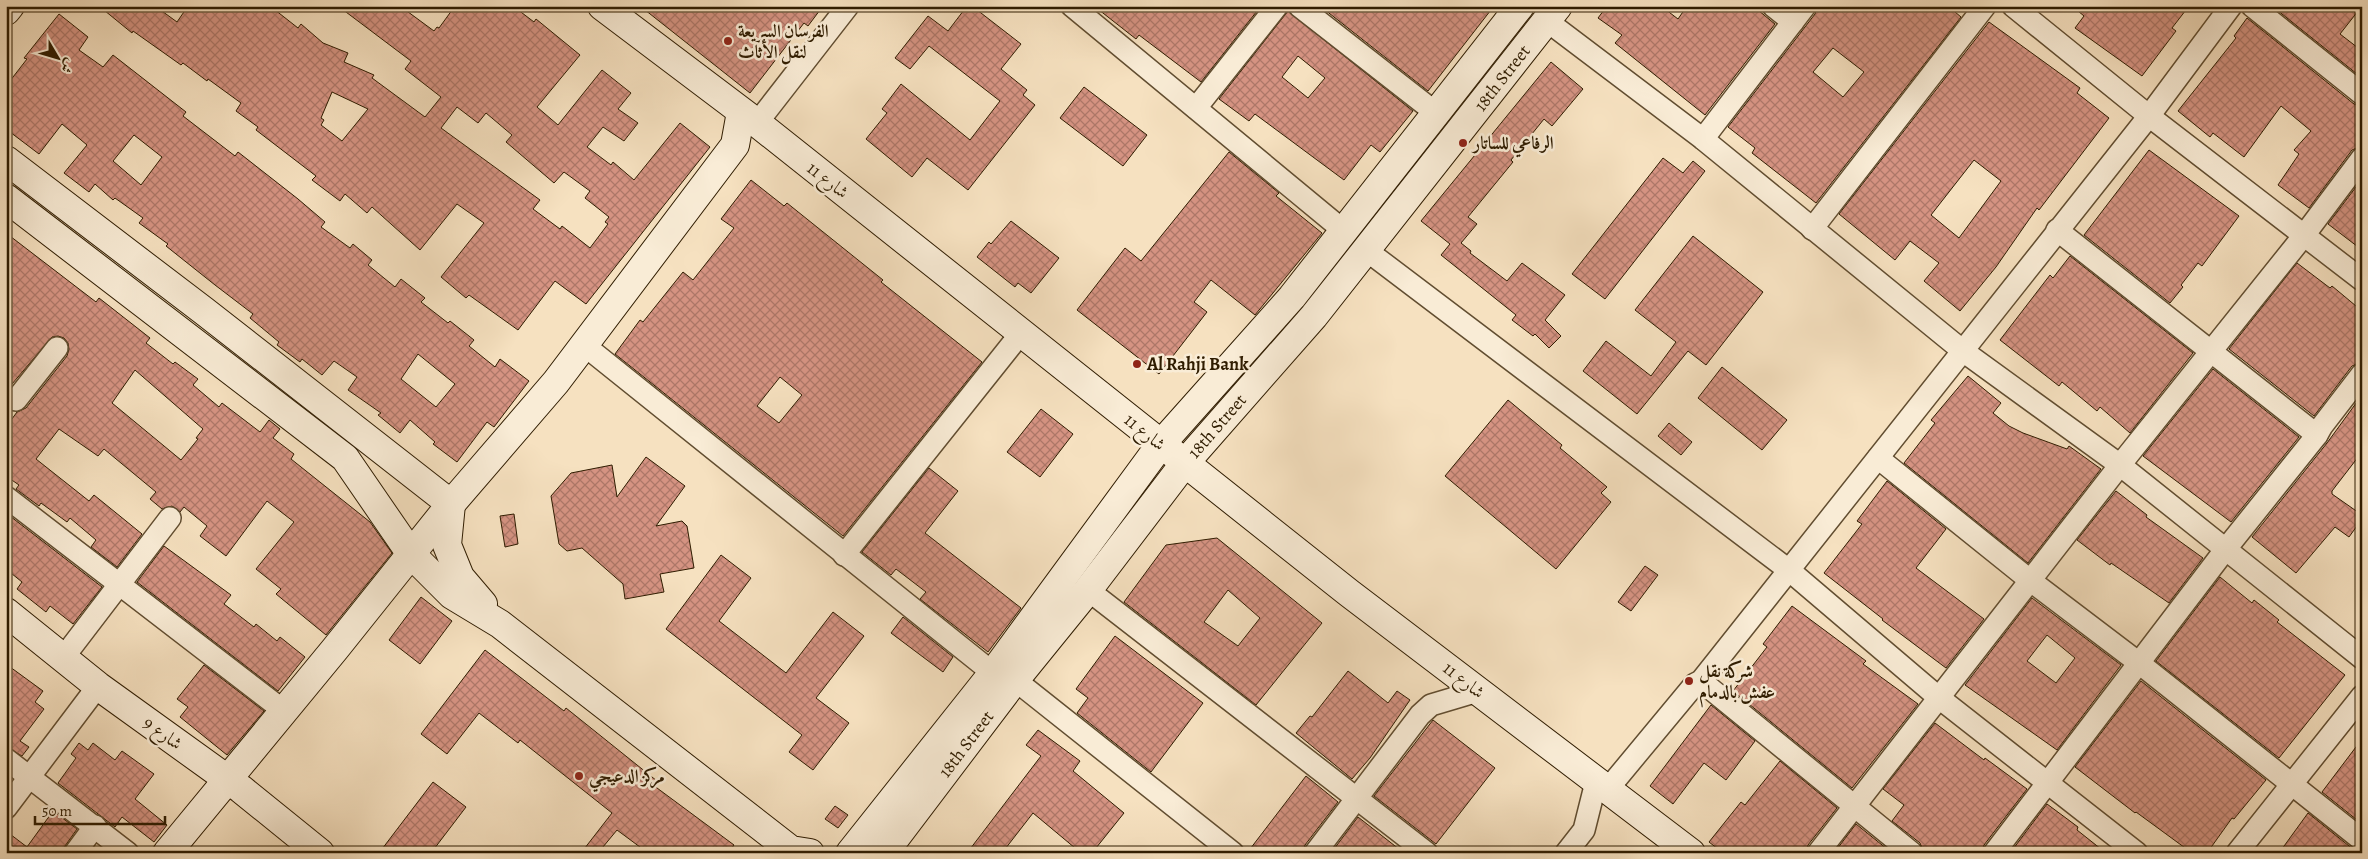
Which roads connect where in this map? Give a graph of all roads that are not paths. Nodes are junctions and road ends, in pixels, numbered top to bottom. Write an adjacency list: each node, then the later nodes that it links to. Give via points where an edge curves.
1 (10, 6): 13 (street)
2 (602, 6): 21 (street, شارع 11)
3 (848, 6): 21 (street)
4 (1072, 6): 14 (street)
5 (1277, 6): 18 (street)
6 (1299, 6): 19 (street)
7 (1520, 6): 19 (street)
8 (1773, 6): 16 (street)
9 (1985, 6): 26 (street)
10 (2013, 6): 20 (street)
11 (2231, 6): 20 (street)
12 (2252, 6): 17 (street)
13 (6, 11)
14 (1095, 13): 18 (street)
15 (1552, 14): 22 (street); 30 (street, 18th Street)
16 (1799, 14): 22 (street)
17 (2362, 94)
18 (1196, 108): 28 (street)
19 (1436, 113): 28 (street)
20 (2149, 116): 27 (street); 29 (street)
21 (749, 118): 32 (street, شارع 11); 33 (street, via 735,146)
22 (1703, 138): 26 (street)
23 (2362, 158): 29 (street)
24 (6, 160): 45 (street)
25 (6, 198): 48 (street, via 345,458)
26 (1812, 229): 35 (street)
27 (2057, 230): 35 (street); 36 (street)
28 (1344, 231): 40 (street, via 1262,333)
29 (2305, 234): 31 (street); 36 (street)
30 (1366, 250): 42 (street, 18th Street, via 1314,316); 50 (street)
31 (2362, 280)
32 (1021, 333): 40 (street, شارع 11); 49 (street)
33 (584, 345): 45 (street); 49 (street)
34 (57, 348): 38 (street)
35 (1963, 351): 41 (street); 43 (street)
36 (2212, 352): 39 (street); 43 (street)
37 (2362, 374): 39 (street)
38 (16, 400)
39 (2317, 435): 47 (street)
40 (1161, 444): 42 (street, شارع 11); 59 (street)
41 (1878, 458): 50 (street); 51 (street)
42 (1184, 464): 53 (street, 18th Street); 62 (street, شارع 11)
43 (2120, 465): 47 (street); 51 (street)
44 (6, 497): 52 (street)
45 (451, 504): 48 (street); 55 (street, via 447,545 460,577)
46 (170, 518): 52 (street)
47 (2225, 550): 57 (street); 58 (street)
48 (410, 554): 55 (street, via 452,595); 65 (street); 70 (street, via 406,581)
49 (844, 555): 59 (street)
50 (1790, 571): 60 (street); 64 (street)
51 (2031, 581): 58 (street); 64 (street)
52 (120, 584): 56 (street); 65 (street)
53 (1088, 590): 59 (street, 18th Street); 72 (street)
54 (6, 612): 56 (street, شارع 9)
55 (500, 624): 82 (street, via 791,850)
56 (64, 658): 61 (street, شارع 9)
57 (2362, 658)
58 (2140, 663): 68 (street); 69 (street)
59 (1004, 677): 83 (street); 84 (street, 18th Street); 85 (street)
60 (1700, 680): 71 (street); 73 (street)
61 (98, 686): 67 (street); 70 (street, شارع 9)
62 (1478, 691): 71 (street, شارع 11); 72 (street, via 1431,705)
63 (2362, 696): 69 (street)
64 (1938, 697): 68 (street); 73 (street)
65 (284, 711): 70 (street)
66 (6, 759): 67 (street)
67 (31, 777): 74 (street); 75 (street)
68 (2046, 783): 92 (street); 93 (street)
69 (2292, 783): 76 (street); 94 (street)
70 (234, 785): 79 (street); 80 (street); 81 (street, شارع 9)
71 (1602, 786): 88 (street, via 1584,830); 89 (street, شارع 11)
72 (1357, 798): 86 (street); 87 (street)
73 (1856, 806): 90 (street); 91 (street)
74 (6, 808)
75 (95, 826): 77 (street); 78 (street)
76 (2362, 840)
77 (75, 853)
78 (128, 853)
79 (167, 853)
80 (191, 853)
81 (320, 853)
82 (810, 853)
83 (850, 853)
84 (884, 853)
85 (1233, 853)
86 (1314, 853)
87 (1427, 853)
88 (1566, 853)
89 (1691, 853)
90 (1818, 853)
91 (1912, 853)
92 (1994, 853)
93 (2137, 853)
94 (2237, 853)

